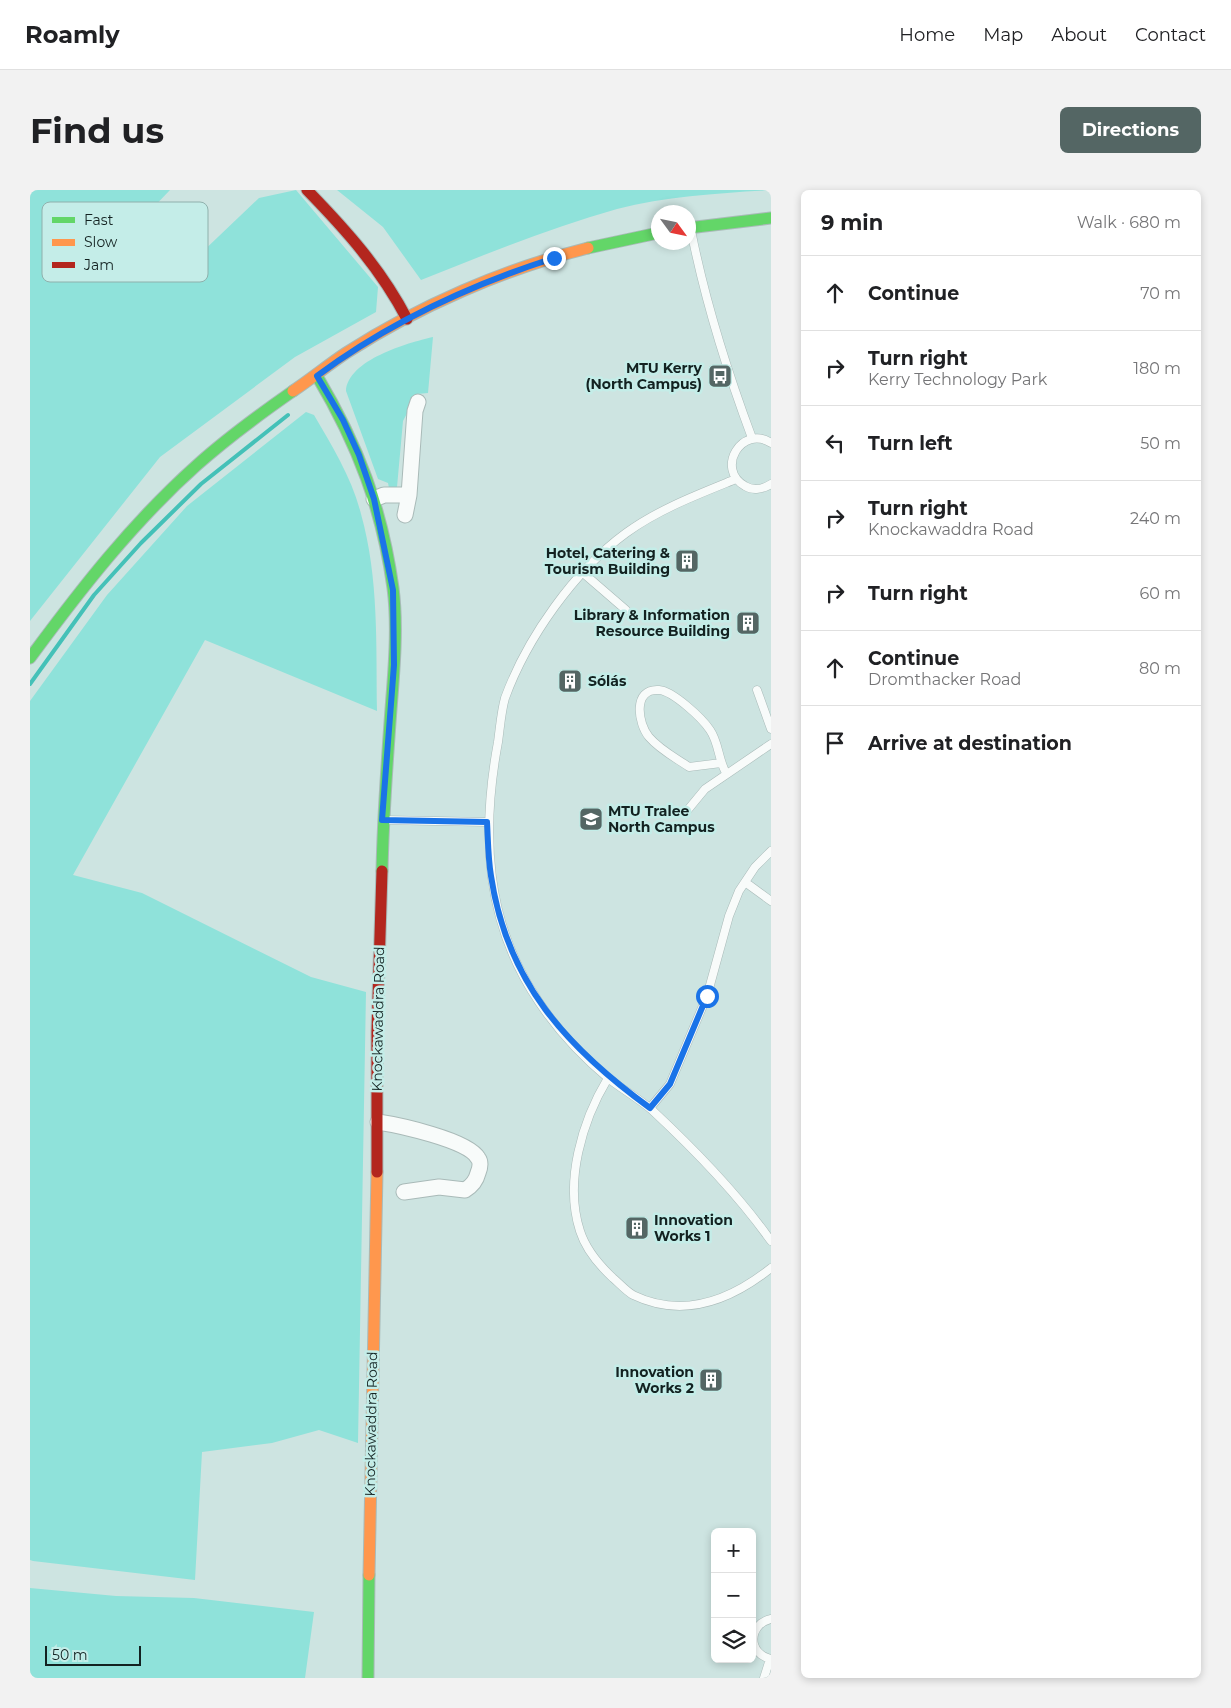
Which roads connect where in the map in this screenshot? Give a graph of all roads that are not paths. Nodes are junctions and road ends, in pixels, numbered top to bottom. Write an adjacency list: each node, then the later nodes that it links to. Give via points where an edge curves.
1 (307, 190): 6 (street, via 377,265)
2 (771, 218): 3 (street)
3 (696, 227)
4 (651, 234): 6 (street, via 535,264 489,281)
5 (694, 250): 9 (lane, via 735,393)
6 (407, 319): 7 (street, via 353,349)
7 (317, 376): 14 (street, Knockawaddra Road, via 350,434); 18 (street, via 242,428 184,477 111,554)
8 (418, 402): 13 (street)
9 (752, 438): 10 (lane); 11 (lane, via 739,445 733,455 732,469)
10 (771, 443)
11 (736, 479): 12 (lane, via 752,489 762,489); 16 (lane, via 647,520 626,533)
12 (771, 484)
13 (408, 495): 14 (street, via 384,495); 15 (street)
14 (374, 499): 25 (street, Knockawaddra Road, via 386,549 394,608 394,665)
15 (405, 515)
16 (582, 572): 17 (lane); 26 (lane, via 539,631 505,699 491,774)
17 (626, 610)
18 (30, 658)
19 (757, 690): 20 (lane)
20 (771, 729)
21 (771, 744): 23 (lane)
22 (721, 764): 22 (lane, via 690,767 649,737 641,723 639,707 649,691 664,690 679,699 708,727 715,738); 23 (lane)
23 (726, 773): 24 (lane, via 705,789)
24 (686, 812)
25 (382, 820): 26 (lane); 32 (street, Knockawaddra Road)
26 (487, 822): 30 (lane, via 490,875 501,923 518,964 538,1001 564,1034)
27 (771, 851): 28 (lane)
28 (745, 882): 29 (lane); 31 (lane, via 729,916 707,996 670,1084)
29 (771, 901)
30 (608, 1078): 31 (lane); 37 (lane, via 596,1098 582,1137 577,1164 575,1204 580,1232 593,1257 632,1294 650,1301 679,1305 698,1305 725,1298)
31 (650, 1108): 35 (lane, via 712,1169)
32 (378, 1122): 33 (street, via 414,1128 469,1149 478,1157 477,1179 465,1190 439,1187); 40 (street, Knockawaddra Road)
33 (404, 1192)
34 (771, 1224): 35 (lane)
35 (764, 1230): 36 (lane)
36 (771, 1241)
37 (771, 1268)
38 (771, 1619): 39 (lane, via 759,1624 753,1636 759,1653)
39 (770, 1659): 41 (lane)
40 (368, 1678)
41 (764, 1678)

